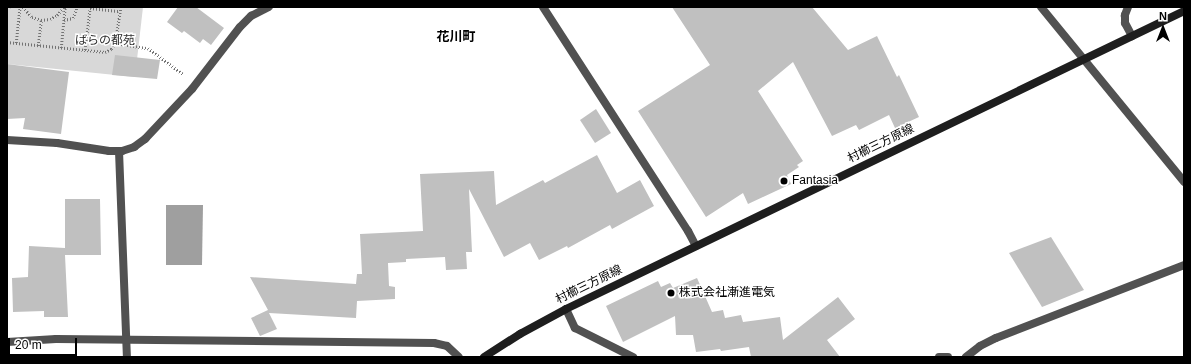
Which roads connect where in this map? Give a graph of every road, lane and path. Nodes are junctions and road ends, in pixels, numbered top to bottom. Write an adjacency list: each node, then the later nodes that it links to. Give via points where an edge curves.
1 (10, 7): 10 (path)
2 (20, 7): 18 (path)
3 (23, 7): 14 (path, via 32,17)
4 (64, 7): 14 (path, via 58,15); 15 (path)
5 (90, 7): 12 (path); 22 (path)
6 (269, 7): 24 (street, via 251,16 240,26)
7 (543, 7): 28 (street)
8 (1041, 7): 23 (street)
9 (1128, 7): 16 (street, via 1125,23)
10 (7, 8)
11 (77, 8): 15 (path, via 73,18)
12 (121, 9): 19 (path)
13 (1184, 11): 16 (main road, 村櫛三方原線)
14 (41, 20): 20 (path)
15 (64, 20): 21 (path)
16 (1132, 36): 23 (main road, 村櫛三方原線)
17 (7, 42): 18 (path)
18 (16, 43): 20 (path)
19 (115, 43): 22 (path, via 111,49 104,52); 24 (path, via 148,48)
20 (38, 46): 21 (path)
21 (61, 48): 22 (path)
22 (85, 50)
23 (1083, 60): 27 (street); 28 (main road, 村櫛三方原線)
24 (196, 84): 26 (street, via 145,139 134,147)
25 (7, 140): 26 (street)
26 (119, 150): 31 (street)
27 (1184, 182)
28 (696, 246): 30 (main road, 村櫛三方原線)
29 (1184, 265): 39 (street, via 996,338)
30 (566, 309): 35 (main road, 村櫛三方原線); 36 (street, via 575,328)
31 (127, 340): 32 (street, via 56,339); 33 (street); 34 (street, via 434,343 447,346)
32 (7, 342)
33 (128, 357)
34 (459, 357)
35 (484, 357)
36 (633, 357)
37 (939, 357): 38 (street)
38 (948, 357)
39 (966, 357)

